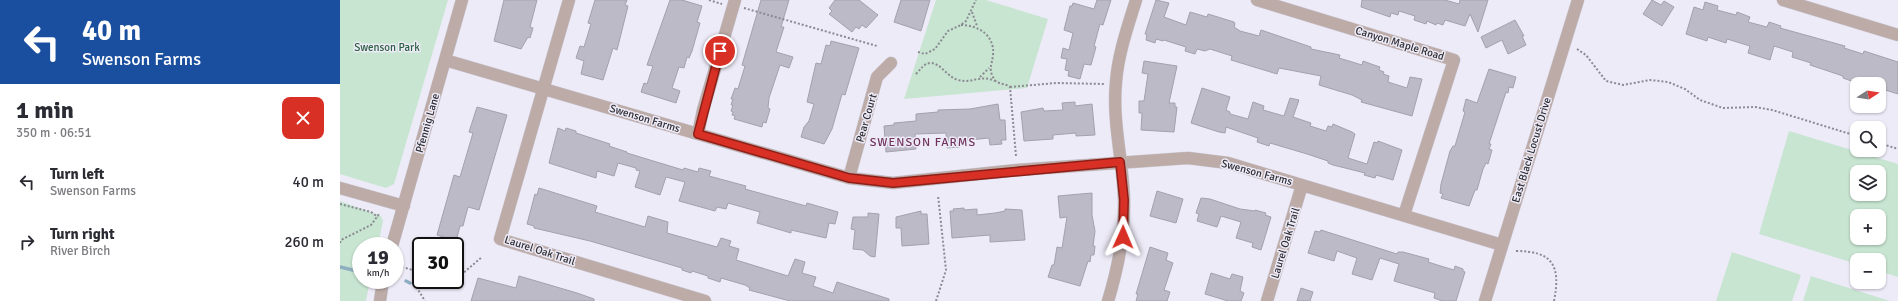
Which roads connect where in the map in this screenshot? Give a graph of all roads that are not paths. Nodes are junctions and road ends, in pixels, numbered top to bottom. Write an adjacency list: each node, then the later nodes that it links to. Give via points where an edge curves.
1 (462, 0): 9 (street, Pfennig Lane)
2 (569, 0): 11 (street)
3 (1136, 0): 13 (street, via 1125,33 1116,82)
4 (1257, 0): 18 (street, Canyon Maple Road, via 1454,60)
5 (1578, 0): 20 (street, East Black Locust Drive)
6 (1783, 0): 8 (street)
7 (740, 4): 12 (street, via 703,110)
8 (1898, 35)
9 (445, 60): 11 (street, Swenson Farms); 17 (street, Pfennig Lane)
10 (891, 63): 14 (street, Pear Court, via 877,77)
11 (544, 88): 12 (street, Swenson Farms); 23 (street, Laurel Oak Trail, via 500,239)
12 (698, 134): 14 (street, Swenson Farms)
13 (1120, 162): 14 (street, Swenson Farms, via 893,183); 15 (street, Swenson Farms, via 1188,158 1215,161); 24 (street, via 1124,200 1123,237)
14 (849, 178)
15 (1302, 185): 18 (street, Swenson Farms); 25 (street, Laurel Oak Trail)
16 (340, 188): 17 (street)
17 (404, 206): 19 (street, Pfennig Lane)
18 (1404, 215): 20 (street, Swenson Farms)
19 (395, 237)
20 (1502, 245): 26 (street, East Black Locust Drive)
21 (382, 289): 22 (street)
22 (380, 301)
23 (705, 301)
24 (1108, 301)
25 (1267, 301)
26 (1485, 301)

